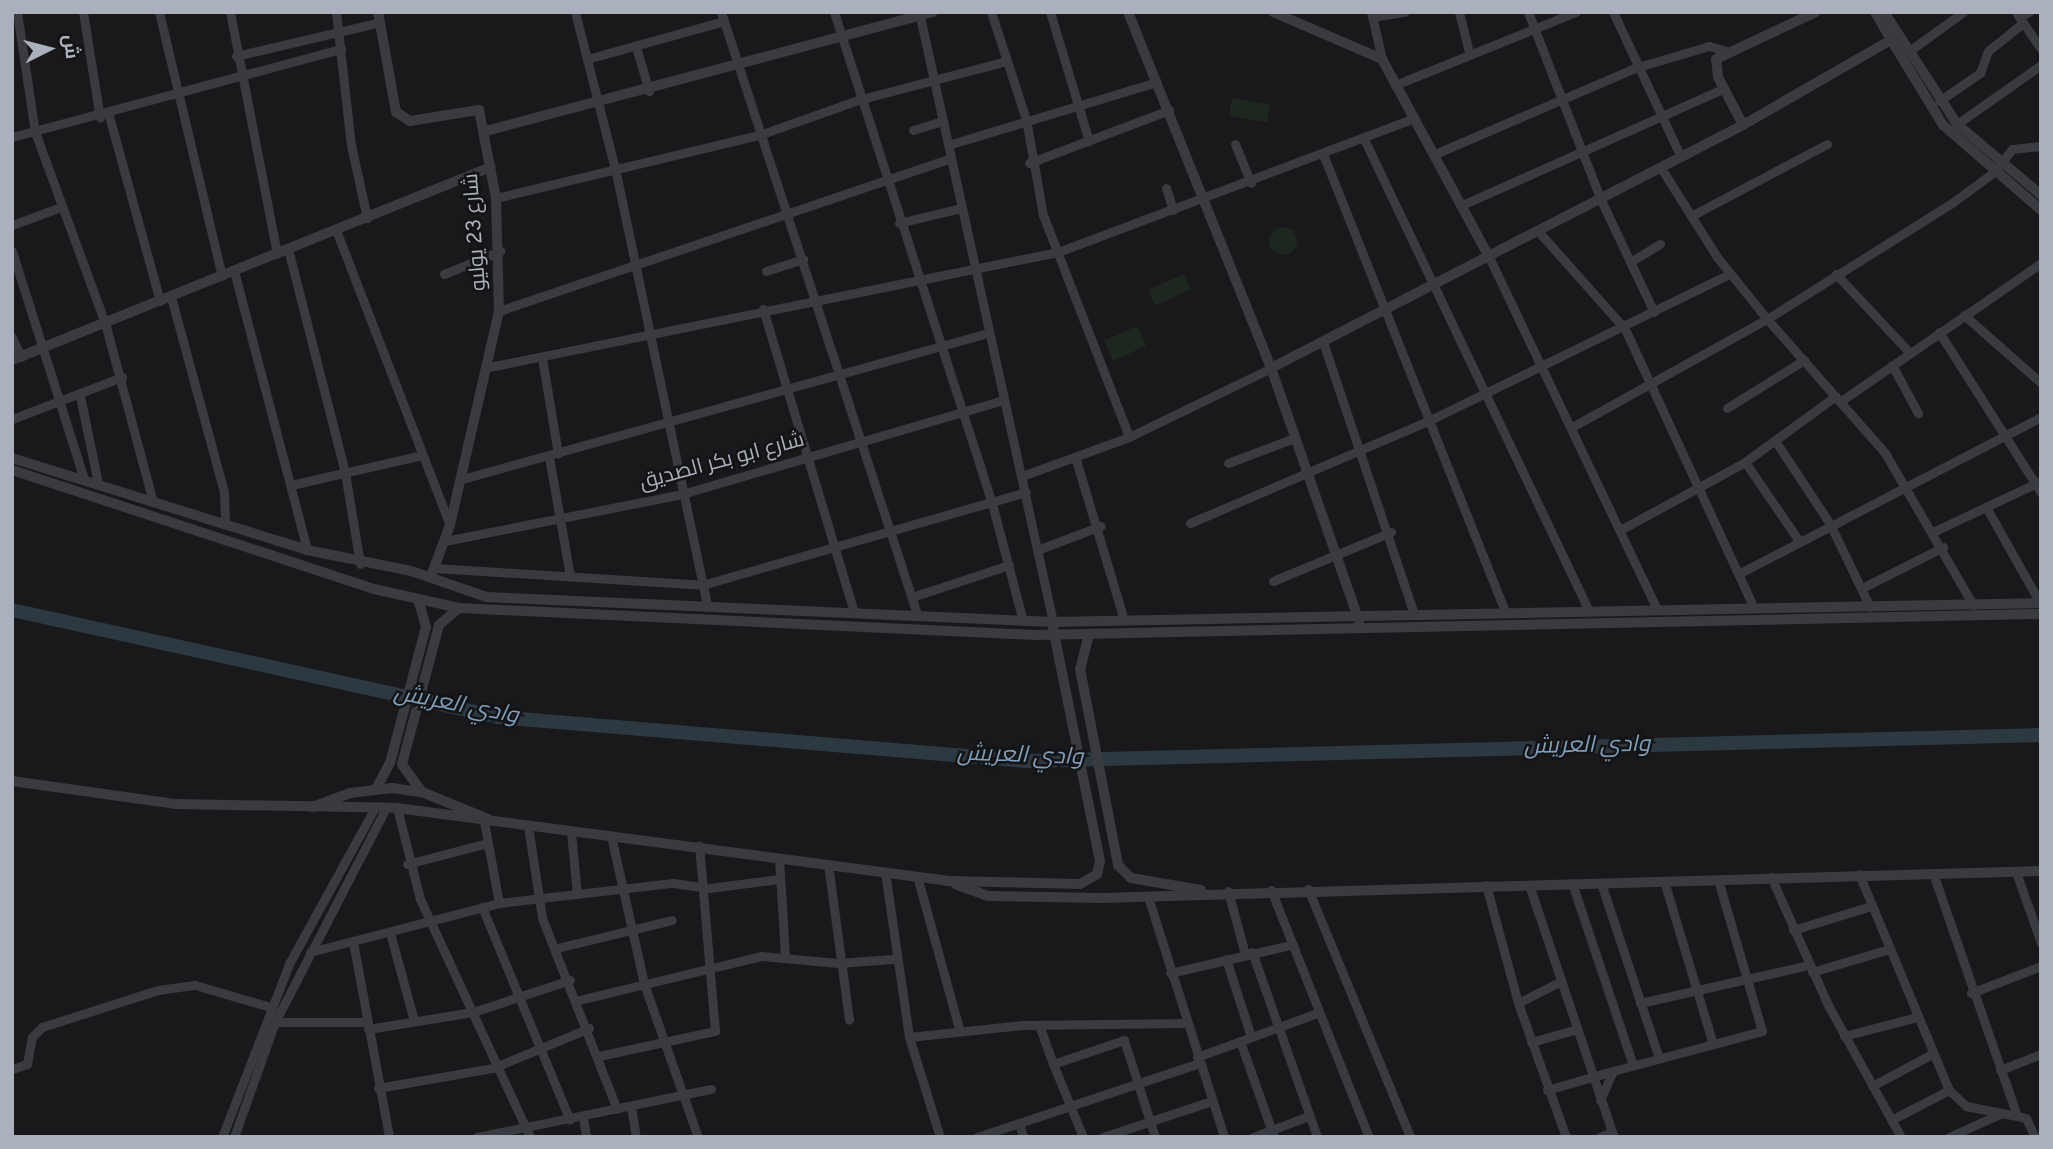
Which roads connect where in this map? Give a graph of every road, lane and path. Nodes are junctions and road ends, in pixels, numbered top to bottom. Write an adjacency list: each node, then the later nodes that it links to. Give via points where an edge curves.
1 (17, 12): 65 (street)
2 (83, 12): 57 (street)
3 (159, 12): 49 (street)
4 (230, 12): 36 (street)
5 (336, 12): 27 (street)
6 (575, 12): 37 (street)
7 (834, 12): 28 (street)
8 (992, 12): 39 (street)
9 (1050, 12): 53 (street)
10 (1128, 12): 45 (street)
11 (1405, 12): 22 (street)
12 (1459, 12): 34 (street)
13 (1528, 12): 26 (street)
14 (1576, 12): 26 (street)
15 (1613, 12): 42 (street)
16 (1816, 12): 33 (street)
17 (1963, 12): 35 (street)
18 (2029, 12): 25 (street)
19 (924, 13): 28 (street); 44 (street)
20 (1275, 13): 38 (street)
21 (1884, 13): 29 (street); 35 (street)
22 (1372, 15): 38 (street)
23 (722, 17): 31 (street); 40 (street)
24 (377, 18): 27 (street); 64 (street, via 401,119 471,107 479,110)
25 (2020, 18): 30 (street); 52 (street, via 1987,51 1980,73)
26 (1535, 28): 34 (street); 50 (street)
27 (338, 29): 32 (street); 36 (street)
28 (841, 36): 40 (street); 51 (street)
29 (1891, 40): 35 (street); 62 (street)
30 (2039, 43)
31 (636, 47): 37 (street); 48 (street)
32 (341, 49): 43 (street); 98 (street)
33 (1727, 51): 42 (street, via 1709,46); 47 (street, via 1715,63)
34 (1469, 52): 46 (street)
35 (1905, 54): 52 (street); 82 (street, via 1943,125)
36 (236, 56): 43 (street)
37 (587, 59): 54 (street)
38 (1382, 59): 46 (street)
39 (1007, 61): 44 (street); 59 (street)
40 (740, 64): 48 (street); 66 (street)
41 (2041, 65): 61 (street)
42 (1635, 68): 50 (street); 56 (street)
43 (238, 77): 49 (street); 108 (street)
44 (935, 80): 51 (street); 60 (street)
45 (1157, 82): 53 (street); 55 (street)
46 (1395, 85): 58 (street)
47 (1723, 89): 56 (street); 62 (street)
48 (649, 91): 54 (street)
49 (178, 96): 57 (street); 120 (street)
50 (1562, 98): 74 (street); 76 (street)
51 (858, 100): 66 (street); 84 (street)
52 (1939, 100): 61 (street)
53 (1078, 105): 59 (street); 69 (street)
54 (598, 107): 64 (street); 83 (street)
55 (1169, 110): 69 (street); 89 (street)
56 (1658, 115): 74 (street); 77 (street)
57 (105, 117): 65 (street); 123 (street)
58 (1415, 118): 68 (street); 76 (street)
59 (1026, 119): 72 (street); 79 (street)
60 (943, 121): 63 (street); 72 (street)
61 (1956, 124): 82 (street)
62 (1743, 125): 77 (street)
63 (913, 130)
64 (486, 131): 80 (street, شارع 23 يوليو)
65 (35, 132): 67 (street); 92 (street)
66 (762, 134): 83 (street); 96 (street)
67 (12, 137)
68 (1364, 139): 75 (street); 122 (street)
69 (1089, 141): 79 (street)
70 (1235, 144): 85 (street)
71 (1827, 144): 97 (street)
72 (948, 145): 78 (street)
73 (2041, 146): 82 (street, via 2018,145)
74 (1581, 147): 90 (street); 91 (street)
75 (1324, 154): 85 (street); 125 (street)
76 (1435, 154): 91 (street)
77 (1681, 157): 81 (street)
78 (950, 158): 84 (street); 93 (street)
79 (1030, 163): 107 (street)
80 (491, 167): 88 (street, شارع 23 يوليو); 98 (street)
81 (1661, 168): 90 (street); 97 (street)
82 (1998, 168): 87 (street); 95 (street); 119 (street)
83 (616, 173): 88 (street); 113 (street)
84 (885, 179): 96 (street); 99 (street)
85 (1251, 183): 89 (street)
86 (1166, 188): 94 (street)
87 (2041, 195)
88 (496, 198): 106 (street, شارع 23 يوليو)
89 (1206, 198): 94 (street); 147 (street)
90 (1600, 198): 102 (street); 111 (street)
91 (1462, 205): 109 (street)
92 (61, 207): 100 (street); 131 (street)
93 (961, 208): 99 (street); 114 (street)
94 (1173, 210): 107 (street)
95 (2041, 210)
96 (787, 212): 110 (street); 113 (street)
97 (1691, 216): 118 (street)
98 (367, 218): 101 (street)
99 (899, 223): 121 (street)
100 (12, 225)
101 (336, 230): 104 (street); 172 (street)
102 (1538, 231): 109 (street); 132 (street)
103 (1660, 244): 111 (street)
104 (288, 249): 108 (street); 180 (street)
105 (12, 251): 139 (street)
106 (500, 251): 117 (street); 127 (street, شارع 23 يوليو)
107 (1058, 252): 114 (street); 167 (street)
108 (277, 253): 115 (street)
109 (1489, 257): 122 (street); 146 (street)
110 (803, 259): 116 (street); 124 (street)
111 (1630, 262): 128 (street)
112 (2041, 263): 129 (street)
113 (636, 267): 127 (street); 135 (street)
114 (973, 267): 121 (street); 134 (street)
115 (234, 271): 120 (street); 189 (street)
116 (766, 271)
117 (444, 274)
118 (1729, 274): 128 (street); 130 (street)
119 (1836, 274): 130 (street); 140 (street)
120 (222, 276): 123 (street)
121 (916, 278): 124 (street); 138 (street)
122 (1435, 285): 125 (street); 153 (street)
123 (165, 299): 131 (street); 198 (street, via 224,492)
124 (816, 299): 126 (street); 148 (street)
125 (1388, 308): 137 (street); 163 (street)
126 (763, 309): 135 (street); 152 (street)
127 (499, 311): 145 (street, شارع 23 يوليو)
128 (1654, 312): 132 (street)
129 (1964, 315): 133 (street); 151 (street)
130 (1767, 319): 143 (street); 150 (street)
131 (105, 323): 139 (street); 149 (street)
132 (1625, 329): 146 (street); 150 (street)
133 (1939, 332): 140 (street); 166 (street)
134 (988, 333): 138 (street); 156 (street)
135 (650, 334): 142 (street); 164 (street)
136 (12, 337): 141 (street)
137 (1323, 342): 147 (street); 171 (street)
138 (940, 344): 148 (street); 159 (street)
139 (44, 348): 141 (street); 157 (street)
140 (1910, 353): 144 (street)
141 (16, 358)
142 (541, 358): 145 (street); 173 (street)
143 (1804, 360): 155 (street); 158 (street)
144 (1892, 365): 155 (street); 160 (street)
145 (489, 367): 185 (street, شارع 23 يوليو)
146 (1542, 367): 153 (street); 165 (street)
147 (1271, 368): 167 (street); 168 (street)
148 (840, 374): 152 (street); 169 (street)
149 (122, 377): 154 (street); 195 (street)
150 (1650, 382): 165 (street); 190 (street)
151 (2041, 383)
152 (784, 392): 164 (street); 175 (street)
153 (1489, 392): 163 (street); 234 (street)
154 (80, 396): 157 (street); 188 (street)
155 (1838, 398): 170 (street); 186 (street)
156 (1004, 400): 159 (street, شارع ابو بكر الصديق); 181 (street)
157 (60, 404): 162 (street); 184 (street)
158 (1727, 408)
159 (962, 411): 169 (street, شارع ابو بكر الصديق); 194 (street)
160 (1918, 413)
161 (2041, 417): 166 (street)
162 (12, 419)
163 (1430, 420): 171 (street); 236 (street)
164 (666, 424): 173 (street); 193 (street)
165 (1572, 427): 205 (street)
166 (2005, 435): 186 (street); 187 (street)
167 (1129, 437): 176 (street)
168 (1292, 439): 178 (street); 183 (street)
169 (862, 442): 175 (street, شارع ابو بكر الصديق); 204 (street)
170 (1776, 442): 177 (street); 200 (street)
171 (1363, 450): 183 (street); 207 (street)
172 (422, 455): 180 (street); 201 (street)
173 (554, 456): 185 (street); 197 (street)
174 (12, 458): 182 (street)
175 (804, 458): 193 (street, شارع ابو بكر الصديق); 211 (street)
176 (1076, 460): 181 (street); 203 (street)
177 (1745, 462): 190 (street); 210 (street)
178 (1228, 463)
179 (12, 470): 182 (street)
180 (345, 474): 189 (street); 216 (street)
181 (1022, 476): 191 (street)
182 (56, 477): 184 (street); 208 (street)
183 (1306, 477): 199 (street); 215 (street)
184 (84, 479): 188 (street)
185 (461, 479): 201 (street, شارع 23 يوليو)
186 (1906, 483): 200 (street); 206 (street)
187 (2038, 483): 192 (street); 196 (street)
188 (98, 484): 195 (street)
189 (291, 485): 213 (street)
190 (1699, 488): 205 (street); 219 (street)
191 (1026, 492): 194 (street); 214 (street)
192 (2041, 493)
193 (682, 494): 197 (street, شارع ابو بكر الصديق); 223 (street)
194 (990, 500): 204 (street); 217 (street)
195 (153, 502): 198 (street)
196 (1986, 507): 206 (street); 227 (street)
197 (560, 519): 209 (street, شارع ابو بكر الصديق); 220 (street)
198 (225, 522): 202 (street)
199 (1190, 523)
200 (1830, 524): 210 (street); 224 (street)
201 (450, 525): 209 (street, شارع 23 يوليو)
202 (238, 526): 208 (street); 213 (street)
203 (1101, 526): 214 (street); 241 (street)
204 (892, 529): 211 (street); 225 (street)
205 (1620, 530): 233 (street)
206 (1935, 531): 212 (street)
207 (1391, 532): 215 (street); 238 (street)
208 (233, 538): 221 (street)
209 (445, 541): 218 (street, شارع 23 يوليو)
210 (1799, 541): 219 (street)
211 (833, 545): 223 (street); 235 (street)
212 (1943, 547): 224 (street); 228 (street)
213 (307, 550): 216 (street)
214 (1037, 550): 243 (street)
215 (1336, 553): 222 (street); 240 (street)
216 (354, 563): 218 (street); 221 (street)
217 (1009, 565): 225 (street); 242 (street)
218 (433, 572): 220 (street); 229 (street, via 473,596)
219 (1740, 573): 232 (street)
220 (570, 576): 223 (street)
221 (345, 578): 226 (street)
222 (1273, 581)
223 (702, 585): 229 (street)
224 (1862, 588): 230 (street)
225 (912, 597): 237 (street)
226 (419, 603): 231 (street); 248 (street, via 425,631 390,763)
227 (2040, 603): 228 (street)
228 (1973, 605): 230 (street)
229 (707, 606): 235 (street)
230 (1870, 607): 232 (street)
231 (459, 608): 246 (street); 249 (street, via 436,634 402,764)
232 (1754, 608): 233 (street)
233 (1657, 610): 234 (street)
234 (1589, 611): 236 (street)
235 (854, 612): 237 (street)
236 (1506, 613): 238 (street)
237 (917, 614): 242 (street)
238 (1414, 614): 240 (street)
239 (2041, 614): 244 (street)
240 (1358, 615): 241 (street); 244 (street)
241 (1124, 620): 243 (street)
242 (1023, 621): 243 (street)
243 (1053, 622): 246 (street)
244 (1361, 628): 245 (street)
245 (1089, 634): 246 (street); 281 (street, via 1080,669 1118,865 1131,878)
246 (1053, 635): 271 (street, via 1100,870 1080,884)
247 (12, 781): 250 (street, via 164,803)
248 (376, 789): 249 (street); 250 (street)
249 (422, 792): 253 (street)
250 (312, 807): 252 (street)
251 (392, 808): 252 (street); 253 (street); 260 (street); 299 (street)
252 (373, 809): 304 (street)
253 (485, 819): 254 (street); 257 (street)
254 (528, 827): 255 (street); 285 (street)
255 (571, 832): 256 (street); 283 (street)
256 (611, 836): 258 (street); 277 (street)
257 (484, 844): 260 (street); 286 (street)
258 (699, 846): 259 (street); 278 (street)
259 (779, 858): 261 (street); 269 (street)
260 (407, 864): 290 (street)
261 (828, 864): 263 (street); 305 (street)
262 (2041, 871): 264 (street)
263 (885, 872): 267 (street); 302 (street)
264 (2016, 872): 266 (street); 295 (street)
265 (1859, 874): 266 (street); 268 (street); 287 (street)
266 (1933, 874): 316 (street)
267 (917, 876): 271 (street); 334 (street)
268 (1771, 877): 270 (street); 292 (street)
269 (779, 879): 278 (street); 301 (street)
270 (1718, 880): 272 (street); 312 (street)
271 (949, 881): 284 (street, via 988,896)
272 (1664, 881): 274 (street); 315 (street)
273 (1572, 883): 274 (street); 276 (street); 351 (street)
274 (1601, 883): 320 (street)
275 (1486, 885): 276 (street); 279 (street); 319 (street)
276 (1529, 885): 313 (street)
277 (621, 887): 278 (street); 283 (street); 291 (street)
278 (701, 887): 308 (street)
279 (1308, 889): 280 (street); 397 (street)
280 (1271, 890): 282 (street); 296 (street)
281 (1210, 891): 282 (street); 284 (street)
282 (1228, 891): 300 (street)
283 (577, 894): 285 (street)
284 (1148, 897): 310 (street)
285 (538, 898): 286 (street); 297 (street)
286 (499, 903): 288 (street)
287 (1871, 906): 292 (street); 298 (street)
288 (482, 908): 290 (street); 317 (street)
289 (672, 920): 291 (street)
290 (431, 923): 293 (street); 322 (street)
291 (628, 929): 297 (street); 314 (street)
292 (1793, 930): 309 (street)
293 (390, 933): 294 (street); 326 (street)
294 (353, 942): 299 (street); 331 (street)
295 (2041, 943)
296 (1290, 945): 300 (street); 323 (street)
297 (556, 948): 311 (street)
298 (1889, 949): 309 (street); 324 (street)
299 (310, 952): 306 (street)
300 (1249, 953): 303 (street); 332 (street)
301 (785, 956): 305 (street); 308 (street)
302 (893, 959): 305 (street); 337 (street)
303 (1226, 959): 310 (street); 338 (street)
304 (290, 962): 306 (street); 321 (street)
305 (838, 963): 325 (street)
306 (302, 966): 327 (street)
307 (2041, 966): 316 (street)
308 (708, 968): 314 (street); 342 (street, via 715,1031)
309 (1810, 968): 312 (street); 336 (street)
310 (1170, 973): 329 (street)
311 (570, 979): 317 (street); 318 (street)
312 (1749, 980): 315 (street); 343 (street, via 1762,1031)
313 (1557, 982): 319 (street); 335 (street)
314 (644, 985): 318 (street); 342 (street)
315 (1695, 992): 320 (street); 343 (street)
316 (1971, 993): 354 (street)
317 (519, 996): 322 (street); 344 (street)
318 (579, 1000): 333 (street)
319 (1518, 1003): 341 (street)
320 (1640, 1003): 348 (street)
321 (270, 1007): 353 (street, via 195,985 158,990 42,1027 32,1037 27,1065); 380 (street)
322 (473, 1012): 326 (street); 352 (street)
323 (1317, 1013): 332 (street); 396 (street)
324 (1917, 1017): 336 (street); 345 (street)
325 (849, 1020)
326 (414, 1021): 331 (street)
327 (275, 1022): 331 (street); 381 (street)
328 (1119, 1023): 329 (street); 330 (street); 339 (street)
329 (1186, 1023): 349 (street)
330 (1039, 1024): 334 (street); 350 (street)
331 (367, 1026): 359 (street)
332 (1277, 1027): 338 (street); 370 (street)
333 (589, 1028): 344 (street); 347 (street)
334 (959, 1028): 337 (street)
335 (1574, 1030): 341 (street); 356 (street)
336 (1844, 1036): 358 (street)
337 (909, 1037): 387 (street)
338 (1251, 1037): 340 (street)
339 (1124, 1040): 350 (street); 357 (street)
340 (1240, 1041): 349 (street); 378 (street)
341 (1531, 1042): 361 (street)
342 (664, 1043): 347 (street); 363 (street)
343 (1713, 1044): 348 (street)
344 (542, 1048): 352 (street); 373 (street)
345 (1932, 1054): 358 (street); 362 (street)
346 (2041, 1054): 354 (street)
347 (599, 1056): 368 (street)
348 (1659, 1058): 351 (street)
349 (1198, 1060): 357 (street); 365 (street)
350 (1053, 1064): 366 (street)
351 (1633, 1065): 355 (street)
352 (493, 1068): 359 (street); 377 (street)
353 (12, 1069)
354 (2000, 1070): 371 (street)
355 (1613, 1071): 356 (street); 364 (street)
356 (1590, 1076): 361 (street); 364 (street)
357 (1137, 1080): 366 (street); 375 (street)
358 (1872, 1086): 374 (street)
359 (379, 1088): 382 (street)
360 (711, 1089): 363 (street)
361 (1547, 1090): 398 (street)
362 (1949, 1090): 369 (street, via 1963,1105); 374 (street)
363 (681, 1095): 367 (street); 386 (street)
364 (1600, 1100): 379 (street)
365 (1212, 1101): 375 (street); 393 (street)
366 (1068, 1105): 376 (street); 390 (street)
367 (631, 1106): 368 (street); 385 (street)
368 (617, 1110): 372 (street)
369 (2001, 1113): 371 (street); 401 (street)
370 (1309, 1116): 378 (street); 395 (street)
371 (2017, 1116): 402 (street, via 2027,1119)
372 (583, 1117): 373 (street); 384 (street)
373 (570, 1119): 377 (street)
374 (1891, 1120): 400 (street)
375 (1150, 1121): 391 (street); 392 (street)
376 (1019, 1123): 388 (street); 389 (street)
377 (528, 1133): 383 (street)
378 (1273, 1134): 394 (street)
379 (1613, 1134): 399 (street)
380 (222, 1137)
381 (234, 1137)
382 (389, 1137)
383 (477, 1137)
384 (586, 1137)
385 (636, 1137)
386 (698, 1137)
387 (940, 1137)
388 (977, 1137)
389 (1023, 1137)
390 (1083, 1137)
391 (1103, 1137)
392 (1155, 1137)
393 (1224, 1137)
394 (1253, 1137)
395 (1317, 1137)
396 (1369, 1137)
397 (1409, 1137)
398 (1566, 1137)
399 (1601, 1137)
400 (1901, 1137)
401 (1949, 1137)
402 (2035, 1137)

